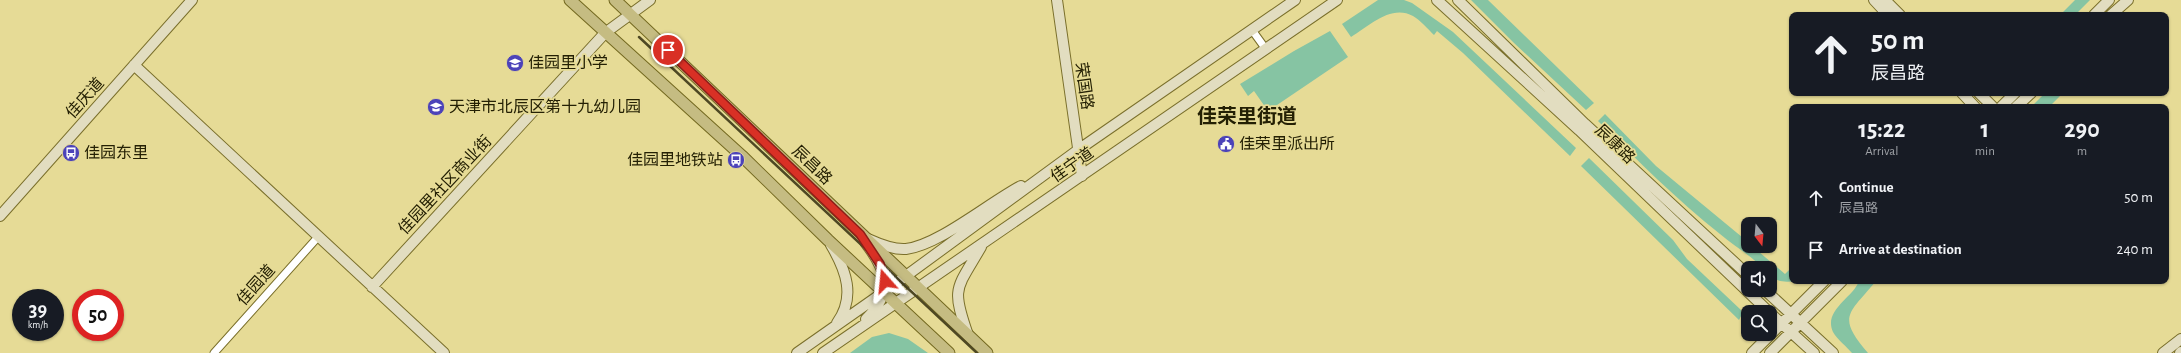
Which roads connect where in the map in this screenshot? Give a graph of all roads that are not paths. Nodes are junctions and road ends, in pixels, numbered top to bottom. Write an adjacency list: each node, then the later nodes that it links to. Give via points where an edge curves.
1 (192, 0): 22 (street, 佳庆道)
2 (570, 0): 20 (main road)
3 (615, 0): 18 (main road, 辰昌路)
4 (650, 0): 18 (street, 佳园里社区商业街)
5 (1057, 0): 31 (street, 荣国路)
6 (1295, 0): 19 (street, 佳宁道)
7 (1337, 0): 21 (street, 佳宁道)
8 (1437, 0): 48 (street, 辰康路, via 1579,130)
9 (1458, 0): 39 (street, 辰康路, via 1585,124)
10 (1874, 0): 14 (street)
11 (1885, 0): 15 (street)
12 (2109, 0): 16 (street)
13 (2128, 0): 17 (street)
14 (1885, 12)
15 (1897, 12)
16 (2097, 12)
17 (2114, 12)
18 (630, 14): 20 (street, 佳园里社区商业街); 35 (main road, 辰昌路)
19 (1252, 30): 21 (street); 31 (street, 佳宁道)
20 (605, 33): 37 (main road, via 742,156); 43 (street, 佳园里社区商业街)
21 (1265, 48): 32 (street, 佳宁道)
22 (134, 65): 34 (street, 佳庆道); 36 (street)
23 (1965, 96): 27 (street)
24 (1982, 96): 28 (street)
25 (2012, 96): 29 (street)
26 (2028, 96): 30 (street)
27 (1972, 104)
28 (1991, 104)
29 (2004, 104)
30 (2019, 104)
31 (1078, 150): 32 (street, 荣国路); 33 (street, 佳宁道)
32 (1082, 176): 38 (street, 佳宁道)
33 (1042, 177): 35 (street, via 1008,193 940,236 915,247 890,247); 40 (street, 佳宁道)
34 (0, 216)
35 (860, 234): 40 (main road, 辰昌路); 45 (street, via 882,269)
36 (318, 236): 43 (street); 58 (street, 佳园道)
37 (828, 240): 45 (main road); 53 (street, via 843,267 848,294 842,315)
38 (983, 244): 44 (street, 佳宁道); 56 (street, via 965,273 957,294)
39 (1741, 269)
40 (905, 276): 44 (main road, 辰昌路); 45 (street, 佳宁道)
41 (1821, 284): 49 (street)
42 (1839, 284): 51 (street)
43 (372, 287): 59 (street)
44 (918, 289): 47 (street, 佳宁道); 56 (main road, 辰昌路)
45 (884, 292): 47 (main road); 53 (street, 佳宁道); 55 (street, via 875,311)
46 (1772, 297): 49 (street)
47 (897, 304): 55 (street, 佳宁道); 62 (main road)
48 (1763, 305)
49 (1790, 314): 51 (street); 52 (street)
50 (1777, 320): 52 (street, 辰康路)
51 (1800, 323): 54 (street); 67 (street)
52 (1781, 324): 54 (street, 辰康路); 64 (street)
53 (832, 329): 60 (street, 佳宁道)
54 (1791, 332): 65 (street); 66 (street, 辰康路)
55 (851, 334): 61 (street, 佳宁道)
56 (968, 335): 63 (main road, 辰昌路)
57 (2181, 339): 68 (street)
58 (214, 353)
59 (444, 353)
60 (797, 353)
61 (823, 353)
62 (949, 353)
63 (987, 353)
64 (1752, 353)
65 (1770, 353)
66 (1814, 353)
67 (1833, 353)
68 (2163, 353)

